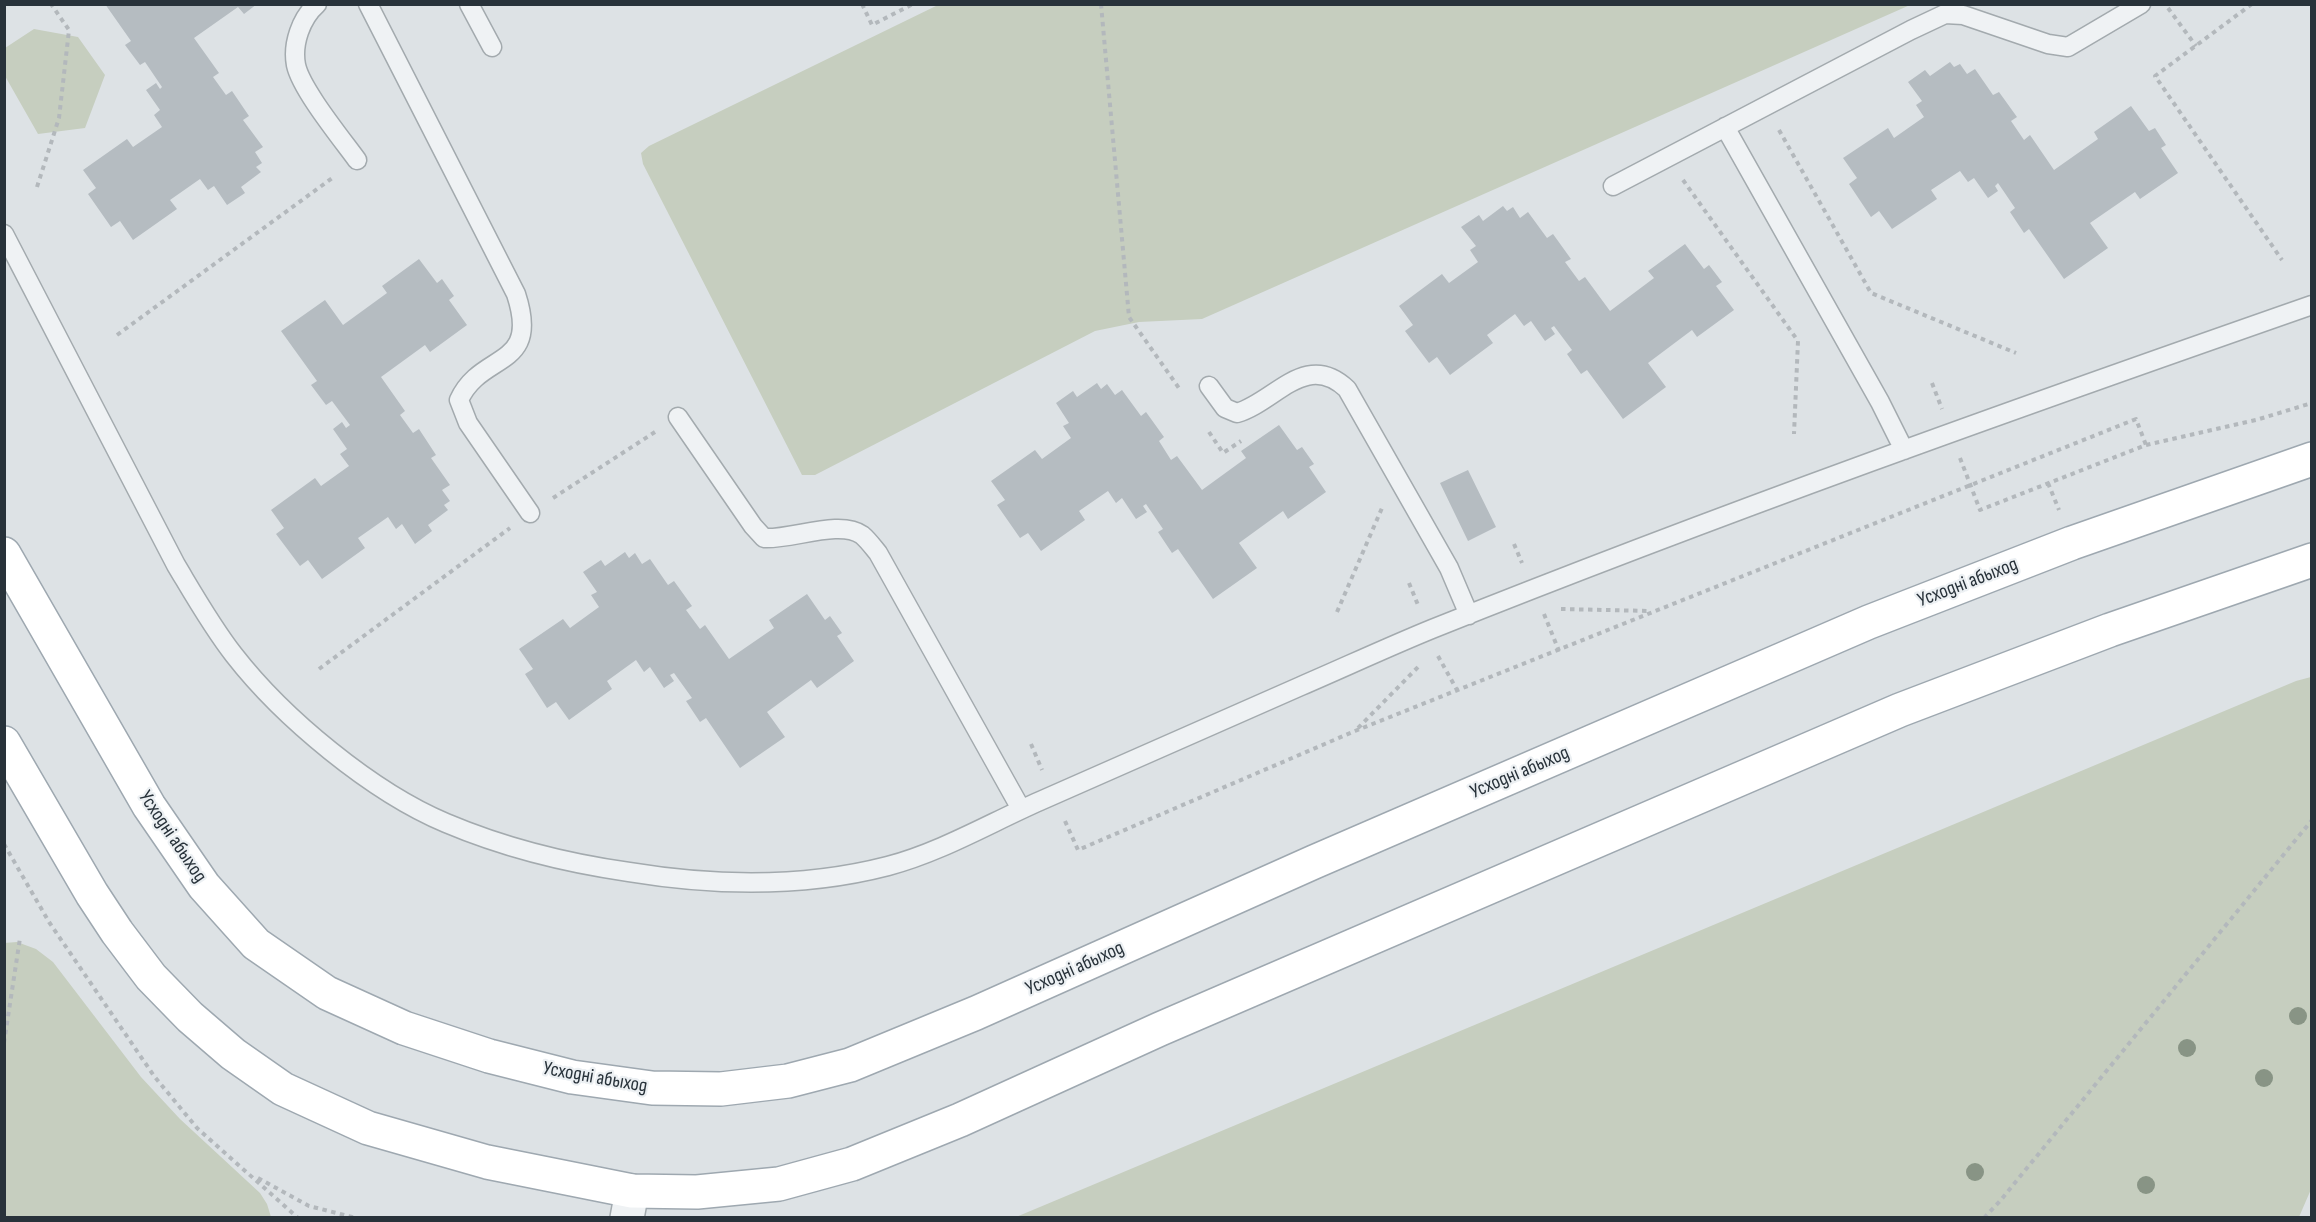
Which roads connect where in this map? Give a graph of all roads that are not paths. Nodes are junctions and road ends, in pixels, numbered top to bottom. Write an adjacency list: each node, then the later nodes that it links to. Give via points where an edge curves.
1 (317, 4): 7 (lane, via 298,33 296,64 309,91)
2 (368, 4): 15 (lane, via 516,294 522,335 518,345 471,382 459,400 468,423)
3 (469, 4): 5 (lane)
4 (2140, 4): 6 (lane, via 2068,47 2048,44 1964,15 1945,14)
5 (492, 47)
6 (1725, 127): 8 (lane); 13 (lane)
7 (357, 160)
8 (1613, 186)
9 (4, 234): 20 (lane, via 176,565 231,651 299,724 397,798 441,822 507,847 578,865 734,883 781,883 892,865)
10 (2312, 305): 13 (lane)
11 (1209, 386): 18 (lane, via 1226,408 1237,413 1301,377 1317,375 1338,380 1347,389 1449,568)
12 (678, 417): 20 (lane, via 764,538 839,528 861,534 878,553)
13 (1904, 450): 18 (lane)
14 (2312, 459): 16 (main road, Усходні абыход, via 2072,543 1869,622 850,1065 788,1081 721,1089 652,1088 572,1077 478,1053 404,1029 327,993 256,944 204,886 149,806)
15 (530, 513)
16 (4, 554)
17 (2312, 560): 21 (main road, via 2110,630 1900,710 852,1164 779,1185 697,1192)
18 (1469, 615): 20 (lane)
19 (4, 742): 21 (main road, via 117,932 151,977 233,1054 283,1089 368,1128)
20 (1021, 809)
21 (630, 1204)

